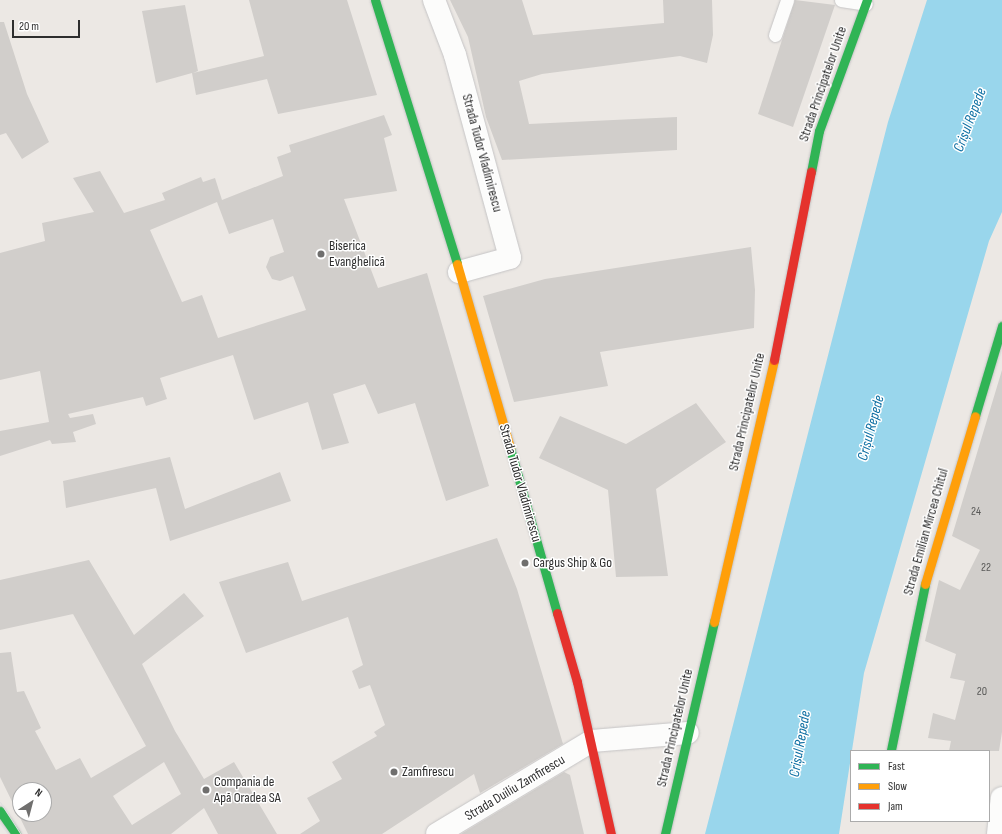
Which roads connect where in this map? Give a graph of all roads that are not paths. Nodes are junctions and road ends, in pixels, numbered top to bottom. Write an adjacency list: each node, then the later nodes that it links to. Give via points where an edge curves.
1 (375, 0): 7 (street, Strada Tudor Vladimirescu)
2 (434, 0): 7 (street, Strada Tudor Vladimirescu, via 455,55 510,258)
3 (787, 0): 6 (lane)
4 (841, 0): 5 (lane)
5 (867, 2): 9 (street, Strada Principatelor Unite, via 819,131 786,309)
6 (775, 35)
7 (459, 272): 10 (street, Strada Tudor Vladimirescu)
8 (1002, 326): 11 (street, Strada Emilian Mircea Chitul, via 922,593)
9 (688, 733): 10 (street); 17 (street, Strada Principatelor Unite)
10 (592, 742): 15 (street, Strada Duiliu Zamfirescu); 16 (street, Strada Tudor Vladimirescu)
11 (891, 750)
12 (1002, 798): 18 (street)
13 (0, 811): 14 (street)
14 (16, 834)
15 (437, 834)
16 (612, 834)
17 (665, 834)
18 (998, 834)

